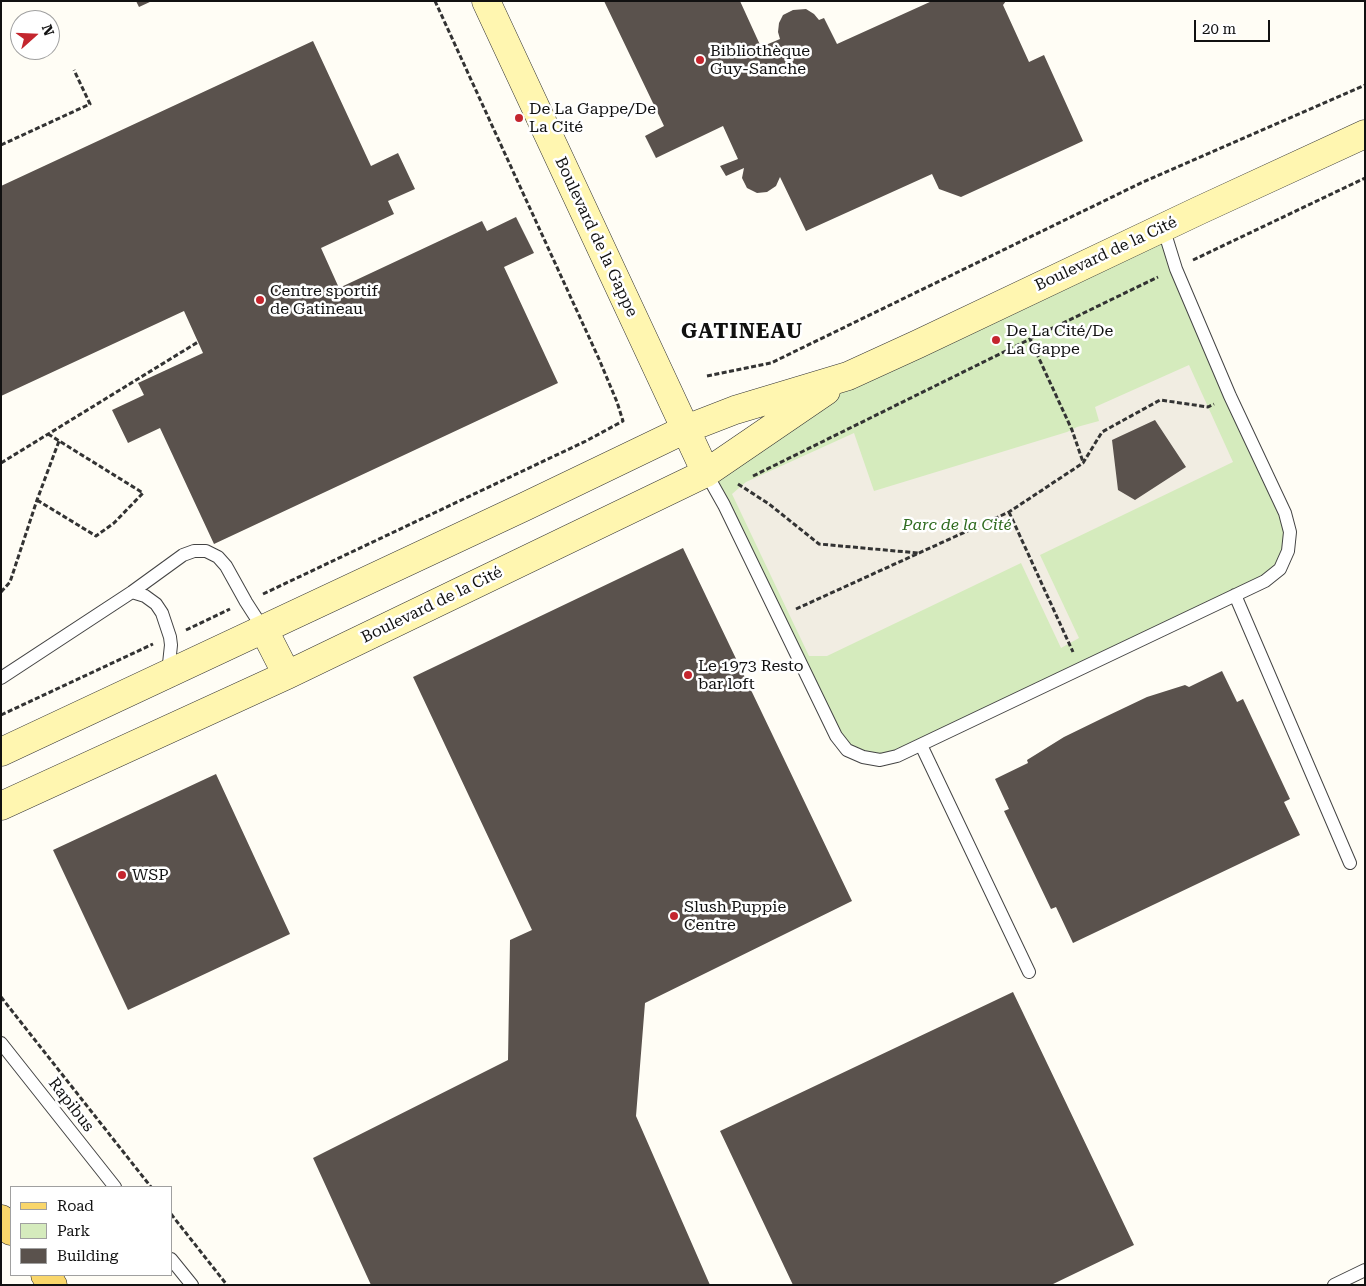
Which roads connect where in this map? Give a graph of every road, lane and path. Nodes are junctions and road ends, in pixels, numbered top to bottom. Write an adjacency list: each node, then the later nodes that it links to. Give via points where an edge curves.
1 (435, 1): 27 (path, via 599,359 623,421)
2 (486, 1): 15 (street, Boulevard de la Gappe)
3 (74, 70): 6 (path, via 90,104)
4 (1365, 84): 12 (path, via 1142,182 771,363)
5 (1365, 134): 8 (street, Boulevard de la Cité)
6 (1, 145)
7 (1365, 178): 9 (path)
8 (1163, 227): 9 (lane); 13 (street, Boulevard de la Cité)
9 (1176, 269): 10 (path); 14 (lane)
10 (1030, 339): 19 (path, via 1072,430); 23 (path, via 736,484 769,504 819,544)
11 (198, 342): 16 (path)
12 (707, 376)
13 (848, 376): 15 (street, Boulevard de la Cité, via 735,410); 20 (street, Boulevard de la Cité)
14 (1230, 396): 19 (path, via 1208,407 1160,400 1102,432); 26 (lane, via 1285,513 1290,532 1288,551 1280,568 1265,581)
15 (686, 429): 20 (street, Boulevard de la Gappe); 29 (street, Boulevard de la Cité)
16 (48, 434): 17 (path); 18 (path)
17 (60, 441): 21 (path); 21 (path, via 143,493 114,523 96,536)
18 (1, 463)
19 (1083, 463): 22 (path)
20 (706, 472): 28 (lane); 33 (street, Boulevard de la Cité)
21 (38, 500): 24 (path, via 10,582)
22 (1009, 512): 23 (path); 31 (path)
23 (919, 553): 28 (path)
24 (1, 592)
25 (132, 592): 27 (lane, via 183,555 194,550 206,551 226,566); 30 (lane, via 156,604); 34 (lane)
26 (1235, 595): 31 (lane); 39 (lane)
27 (246, 602): 29 (lane); 30 (path)
28 (778, 617): 36 (lane, via 836,736 847,750 880,760)
29 (264, 630): 32 (street, Boulevard de la Cité); 33 (street)
30 (170, 636): 32 (lane); 35 (path)
31 (1081, 668): 36 (lane)
32 (168, 674): 37 (street, Boulevard de la Cité)
33 (287, 675): 38 (street, Boulevard de la Cité)
34 (1, 678)
35 (1, 715)
36 (921, 745): 40 (lane)
37 (1, 752)
38 (1, 806)
39 (1350, 863)
40 (1029, 972)
41 (1, 997): 44 (path)
42 (1, 1042): 43 (lane, Rapibus)
43 (114, 1186)
44 (150, 1186)
45 (172, 1215): 51 (path)
46 (1, 1219): 47 (main road)
47 (10, 1231)
48 (172, 1260): 50 (lane)
49 (1365, 1270): 52 (lane)
50 (192, 1285)
51 (227, 1285)
52 (1334, 1285)

